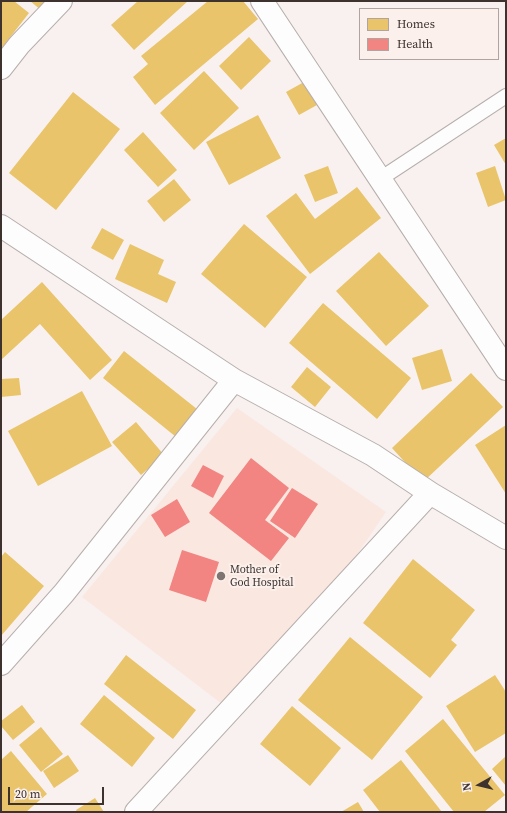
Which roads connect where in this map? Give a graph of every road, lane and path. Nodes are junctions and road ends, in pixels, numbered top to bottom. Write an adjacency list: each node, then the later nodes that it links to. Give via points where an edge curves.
1 (61, 1): 3 (street)
2 (262, 1): 5 (street)
3 (1, 68)
4 (506, 96): 5 (lane)
5 (380, 179): 7 (street)
6 (2, 229): 8 (street)
7 (506, 369)
8 (234, 380): 9 (street, via 373,455); 11 (street, via 64,593)
9 (430, 493): 10 (street); 12 (street)
10 (506, 538)
11 (1, 664)
12 (136, 812)

